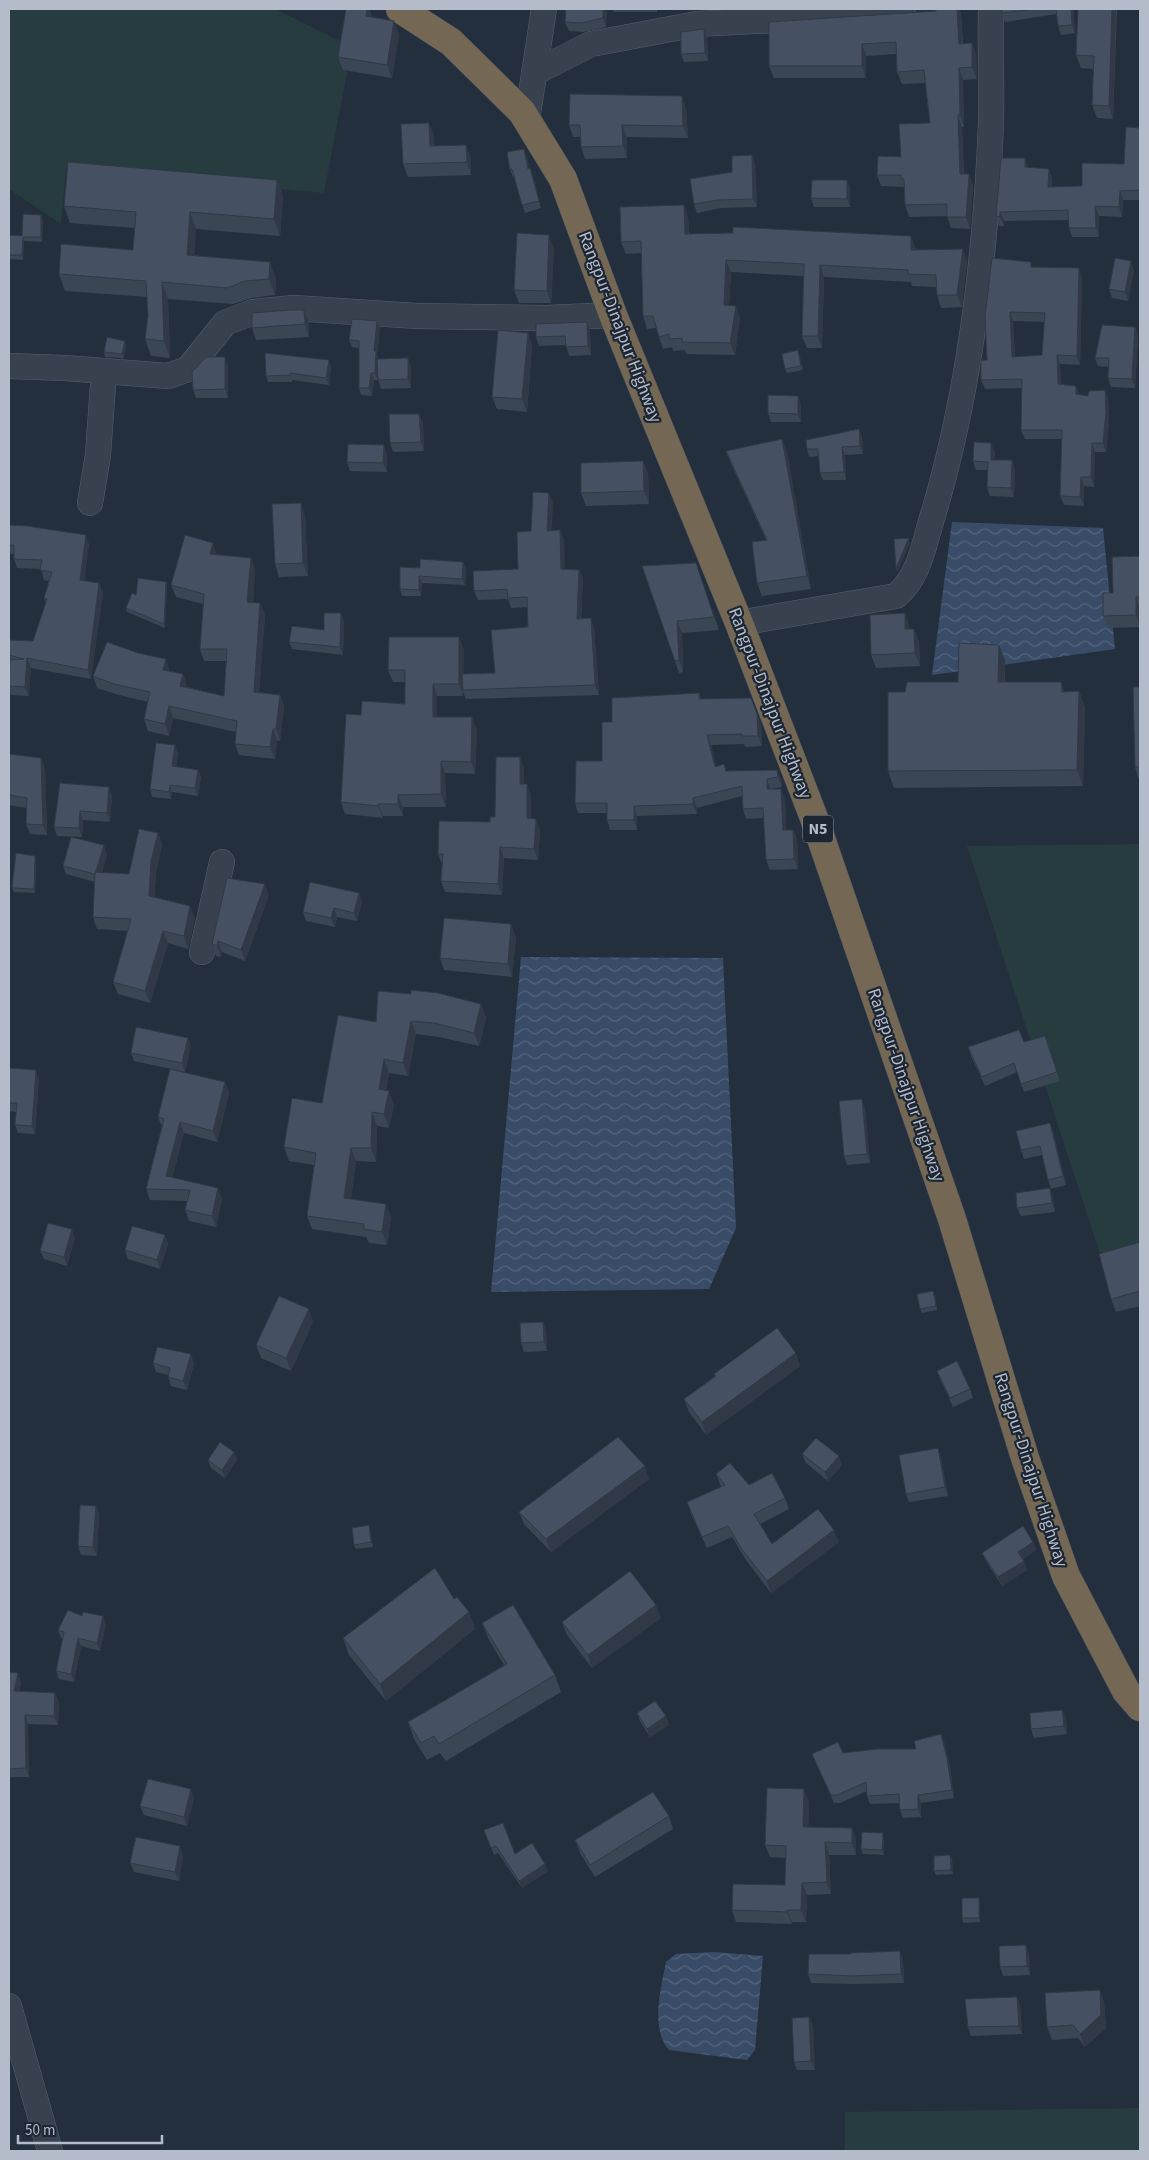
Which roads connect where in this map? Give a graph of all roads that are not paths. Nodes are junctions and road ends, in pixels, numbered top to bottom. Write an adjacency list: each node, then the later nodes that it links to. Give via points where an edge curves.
1 (400, 9): 6 (highway, Rangpur-Dinajpur Highway / N5, via 451,42)
2 (544, 9): 5 (street)
3 (903, 9): 5 (street, via 851,16 697,24 591,44)
4 (991, 9): 11 (street, via 990,122 984,223 968,366 942,485 916,573 896,596)
5 (534, 73): 6 (street)
6 (527, 120): 7 (highway, Rangpur-Dinajpur Highway / N5, via 563,179)
7 (613, 314): 9 (street, via 547,318 416,316 294,308 253,312 225,323 188,369 179,374); 11 (highway, Rangpur-Dinajpur Highway / N5)
8 (9, 366): 9 (street)
9 (104, 371): 10 (street, via 98,455)
10 (90, 503)
11 (739, 623): 14 (highway, Rangpur-Dinajpur Highway / N5, via 821,837 952,1219 1066,1576 1126,1691)
12 (222, 862): 13 (street)
13 (202, 952)
14 (1140, 1707)
15 (9, 2006): 16 (street)
16 (15, 2050): 17 (street)
17 (50, 2151)

